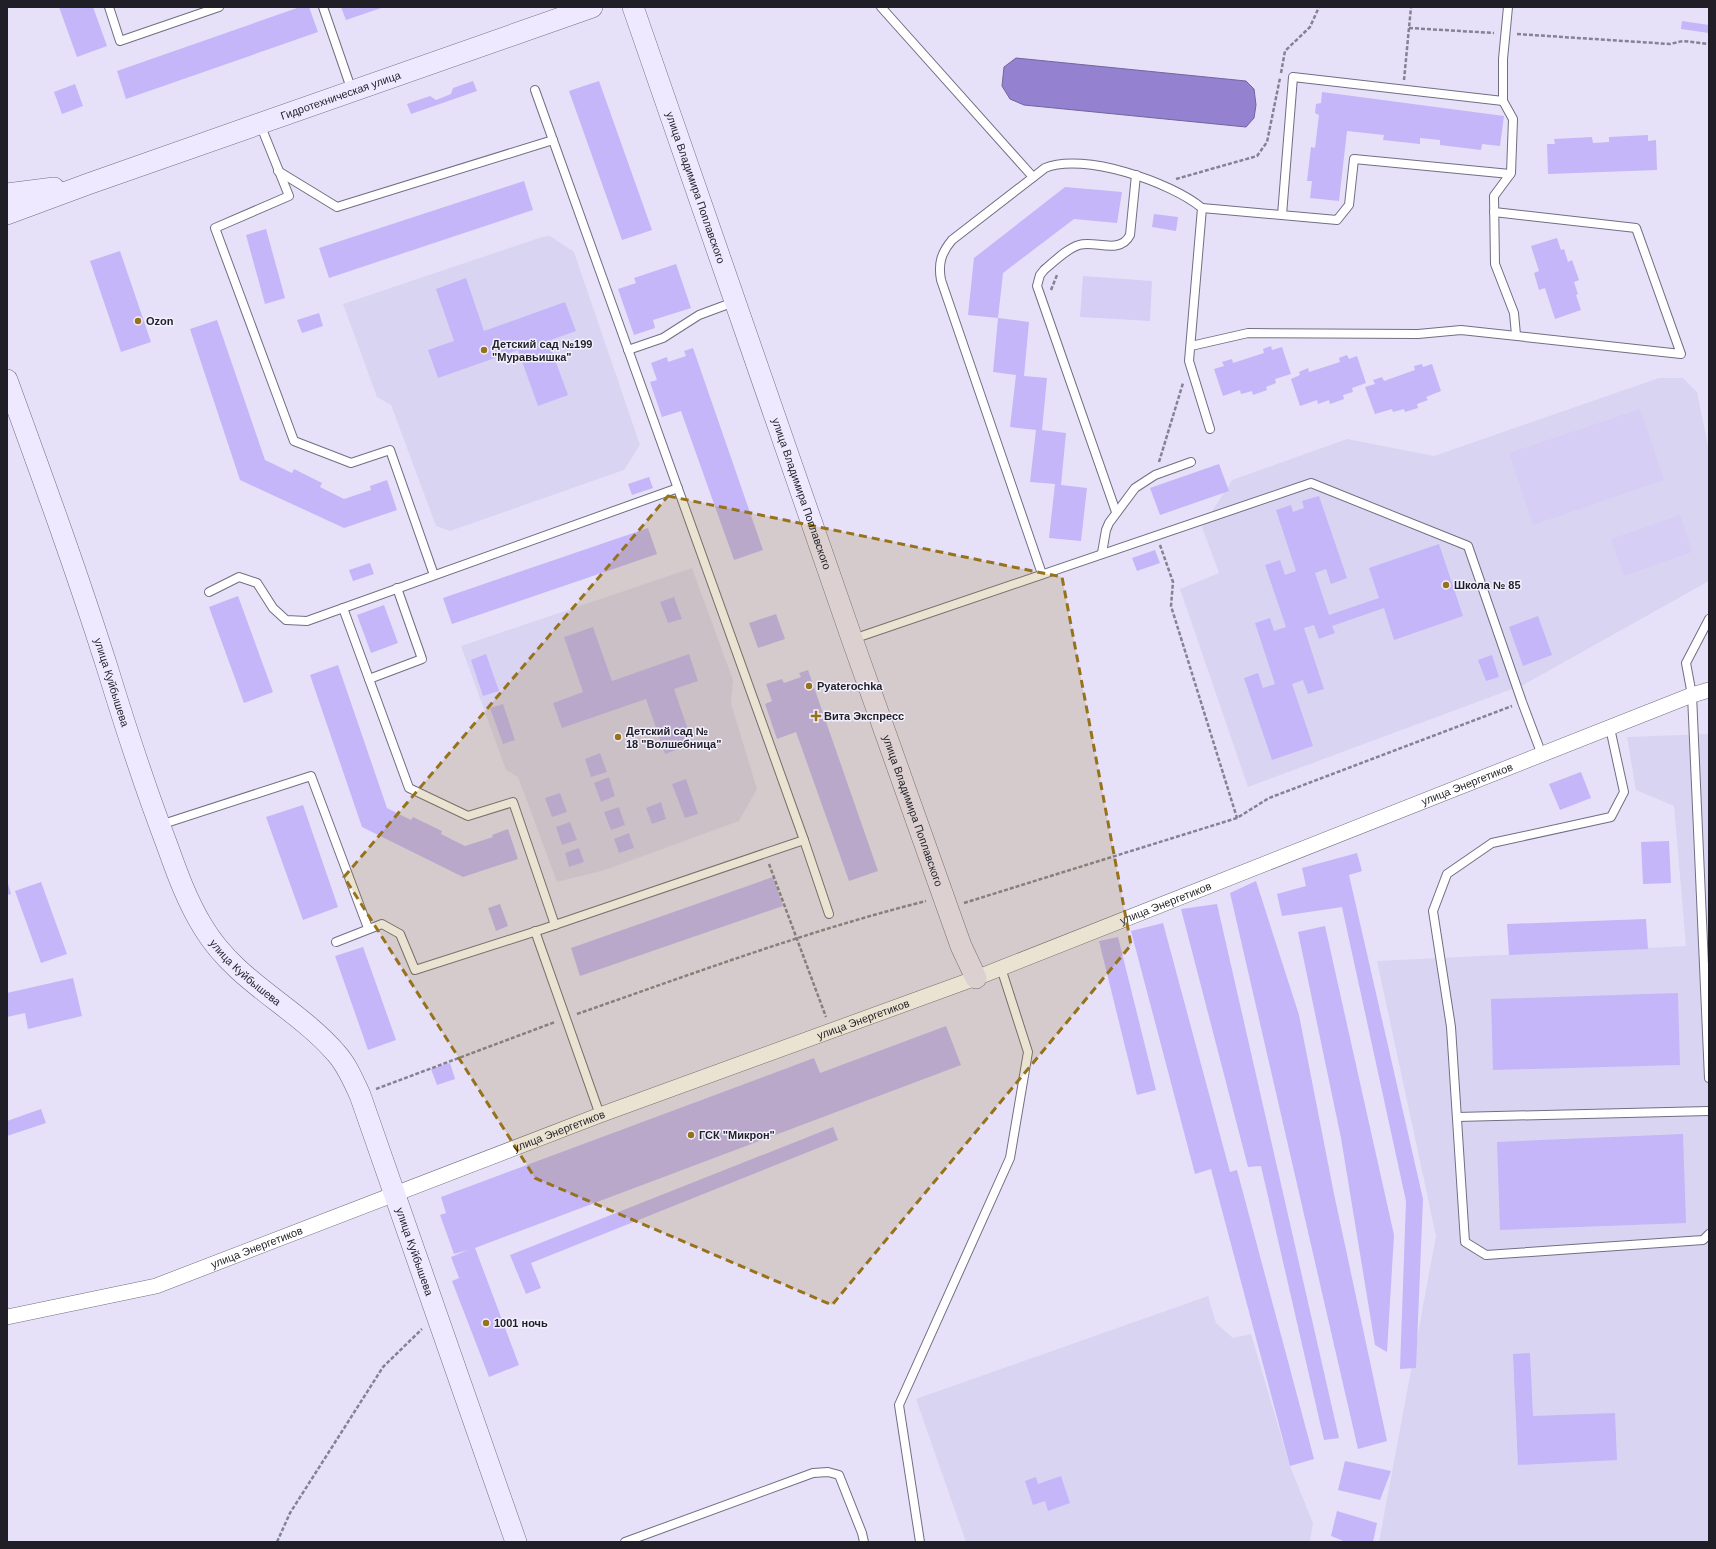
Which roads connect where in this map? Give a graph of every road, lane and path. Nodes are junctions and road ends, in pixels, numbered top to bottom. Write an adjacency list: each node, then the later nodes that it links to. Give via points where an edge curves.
1 (109, 7): 2 (lane, via 120,41)
2 (219, 7)
3 (323, 7): 15 (lane)
4 (592, 7): 15 (main road, Гидротехническая улица)
5 (633, 7): 33 (main road, улица Владимира Поплавского)
6 (881, 7): 22 (lane)
7 (1319, 7): 24 (path, via 1310,27 1285,51 1267,142 1257,156)
8 (1410, 7): 10 (path)
9 (1508, 7): 11 (lane)
10 (1409, 28): 11 (path); 14 (path)
11 (1506, 34): 12 (path); 16 (lane)
12 (1709, 44)
13 (535, 90): 18 (lane)
14 (1403, 90): 16 (lane); 30 (lane, via 1293,77)
15 (352, 92): 17 (main road, Гидротехническая улица)
16 (1503, 101): 20 (lane, via 1513,119)
17 (260, 124): 19 (lane); 23 (main road, Гидротехническая улица)
18 (553, 140): 19 (lane, via 337,207); 37 (lane)
19 (278, 170): 48 (lane, via 288,196 215,228 294,441 351,463 390,450)
20 (1510, 174): 28 (lane, via 1494,196); 30 (lane, via 1354,159 1349,205 1337,220)
21 (1136, 175): 22 (lane, via 1070,163 1052,165); 24 (lane); 32 (lane, via 1128,239 1116,246 1081,244)
22 (1033, 177): 47 (lane, via 952,240 943,252 939,265 941,280)
23 (88, 184): 25 (main road); 26 (main road); 29 (main road); 31 (main road)
24 (1158, 184): 27 (lane, via 1191,199)
25 (7, 194)
26 (7, 207)
27 (1202, 208): 30 (lane); 36 (lane)
28 (1494, 212): 35 (lane, via 1495,264 1514,313); 35 (lane, via 1636,228 1681,354)
29 (7, 214)
30 (1282, 215)
31 (7, 225)
32 (1059, 258): 34 (path, via 1054,284); 34 (lane, via 1044,270 1038,280 1037,286)
33 (736, 301): 37 (lane, via 698,315 663,338); 53 (main road, улица Владимира Поплавского)
34 (1042, 302): 44 (lane)
35 (1516, 335): 36 (lane, via 1461,330 1418,334 1248,333)
36 (1191, 346): 38 (lane)
37 (628, 350): 43 (lane)
38 (1189, 361): 40 (lane); 42 (path)
39 (7, 380): 61 (main road, улица Куйбышева, via 78,578)
40 (1210, 429)
41 (1191, 462): 42 (lane)
42 (1155, 475): 44 (lane, via 1135,488)
43 (678, 488): 48 (lane); 62 (lane)
44 (1116, 512): 46 (lane, via 1106,530)
45 (1157, 536): 46 (lane); 57 (lane, via 1311,483 1468,546); 60 (path, via 1173,582 1170,606)
46 (1102, 553): 47 (lane)
47 (1042, 574): 53 (lane)
48 (434, 575): 49 (lane)
49 (397, 588): 51 (lane); 54 (lane, via 422,658)
50 (209, 592): 51 (lane, via 239,577 257,583 273,608 286,620 307,621)
51 (342, 608): 54 (lane)
52 (1709, 619): 56 (lane, via 1686,663)
53 (852, 639): 65 (main road, улица Владимира Поплавского)
54 (369, 679): 67 (lane, via 409,788 468,816 513,802)
55 (1709, 690): 56 (street, улица Энергетиков)
56 (1692, 696): 58 (street, улица Энергетиков); 76 (lane)
57 (1522, 702): 59 (lane); 60 (path, via 1269,798)
58 (1610, 728): 59 (street, улица Энергетиков); 80 (lane, via 1624,792 1611,817 1492,843 1447,874 1433,911 1450,1027)
59 (1542, 755): 72 (street, улица Энергетиков)
60 (1237, 818): 65 (path)
61 (159, 826): 68 (lane, via 311,776); 77 (main road, улица Куйбышева, via 186,895 203,928 220,951 242,974 323,1039 351,1074)
62 (804, 840): 63 (lane); 66 (lane)
63 (765, 854): 67 (lane); 70 (path)
64 (927, 901): 70 (path)
65 (948, 908): 73 (main road, улица Владимира Поплавского, via 961,946)
66 (829, 914)
67 (555, 925): 69 (lane)
68 (368, 928): 69 (lane, via 382,924 400,934 415,970); 71 (lane)
69 (535, 932): 74 (lane)
70 (796, 938): 74 (path); 75 (path)
71 (336, 942)
72 (1000, 968): 73 (street, улица Энергетиков); 89 (lane, via 1028,1052 1010,1158 899,1405)
73 (976, 978): 75 (street, улица Энергетиков)
74 (566, 1018): 77 (path); 79 (lane)
75 (831, 1031): 79 (street, улица Энергетиков)
76 (1709, 1078)
77 (360, 1095): 81 (main road, улица Куйбышева)
78 (1709, 1111): 80 (lane)
79 (600, 1115): 81 (street, улица Энергетиков)
80 (1457, 1117): 82 (lane, via 1465,1242 1486,1255 1703,1240)
81 (394, 1194): 83 (main road, улица Куйбышева); 84 (street, улица Энергетиков, via 156,1286)
82 (1709, 1234)
83 (437, 1315): 85 (path, via 383,1367 290,1513); 86 (main road, улица Куйбышева)
84 (7, 1317)
85 (278, 1542)
86 (516, 1542)
87 (625, 1542): 88 (lane, via 813,1473 828,1472 839,1475)
88 (864, 1542)
89 (920, 1542)

